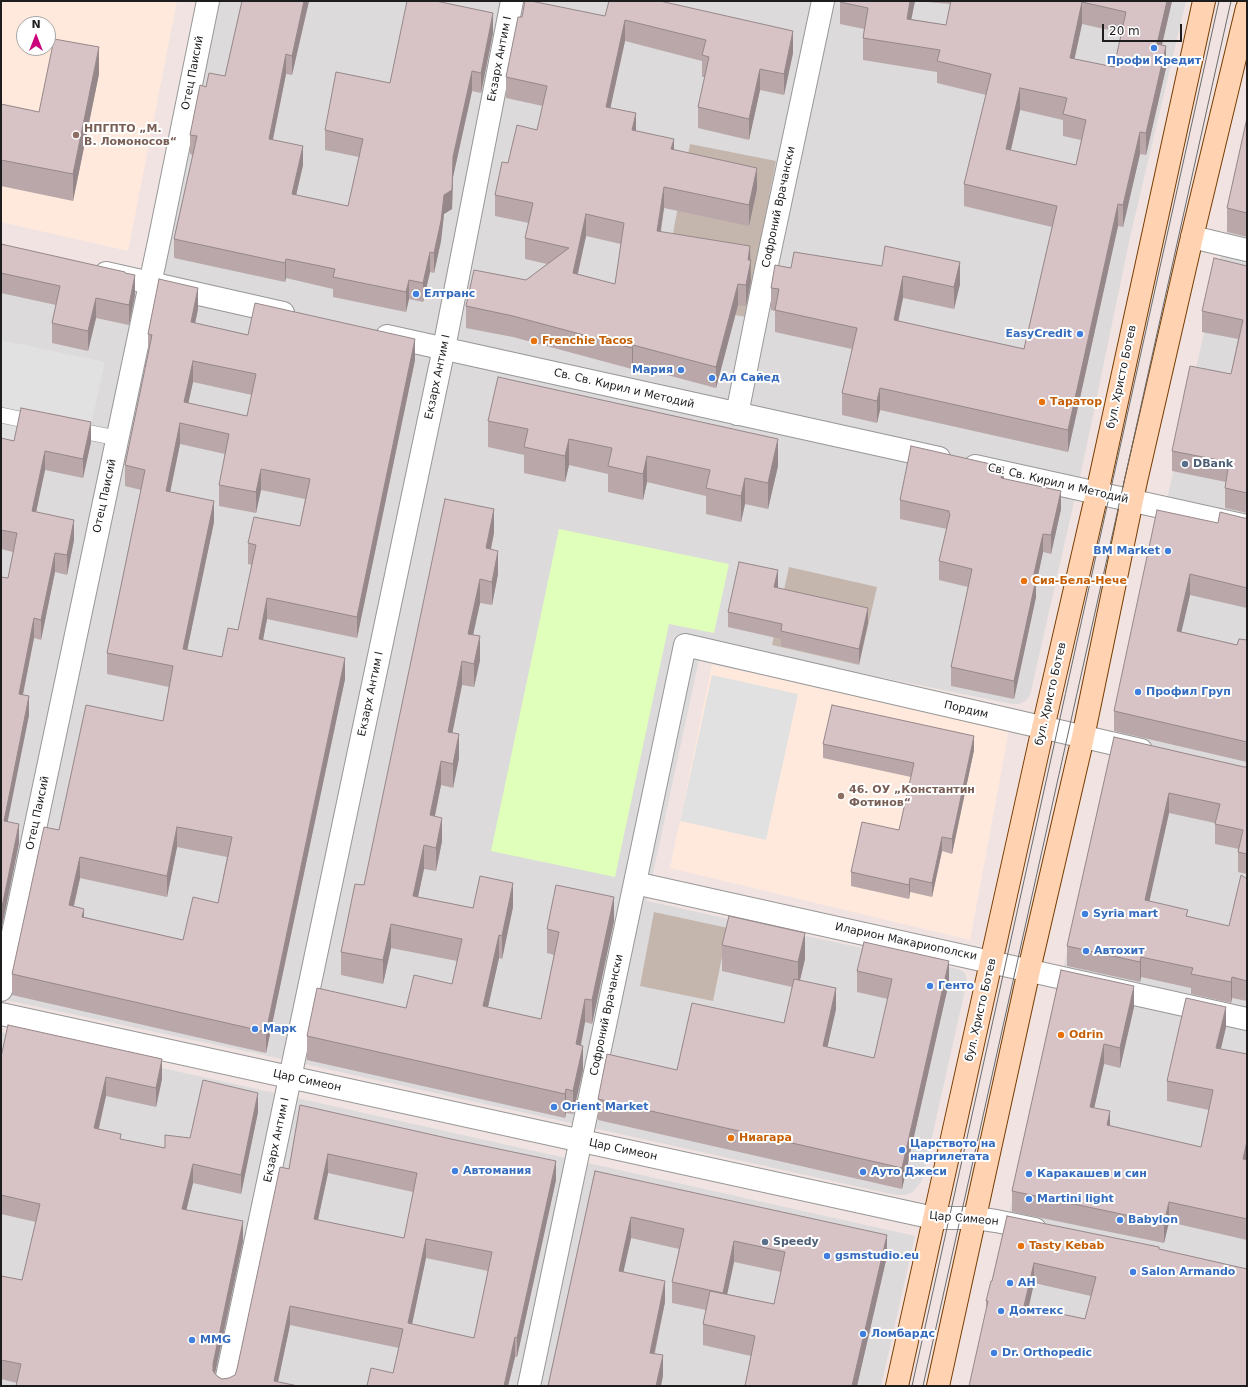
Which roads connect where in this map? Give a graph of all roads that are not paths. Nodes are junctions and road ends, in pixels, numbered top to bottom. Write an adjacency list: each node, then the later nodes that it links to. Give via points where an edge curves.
1 (208, 1): 9 (street, Отец Паисий)
2 (512, 1): 12 (street, Екзарх Антим I)
3 (823, 1): 13 (street, Софроний Врачански)
4 (1204, 1): 16 (main road, бул. Христо Ботев)
5 (1247, 8): 6 (main road)
6 (1192, 237): 7 (street); 17 (main road)
7 (1247, 250)
8 (90, 270): 9 (street)
9 (150, 283): 10 (street); 15 (street, Отец Паисий)
10 (305, 318)
11 (367, 331): 12 (street, Св. Св. Кирил и Методий)
12 (444, 348): 13 (street, Св. Св. Кирил и Методий); 29 (street, Екзарх Антим I)
13 (737, 414): 16 (street, Св. Св. Кирил и Методий)
14 (1, 415): 15 (lane)
15 (117, 438): 26 (street, Отец Паисий)
16 (1097, 493): 17 (street, Св. Св. Кирил и Методий); 20 (main road, бул. Христо Ботев)
17 (1132, 501): 18 (street, Св. Св. Кирил и Методий); 21 (main road)
18 (1247, 526)
19 (685, 645): 20 (street, Пордим); 23 (street, Софроний Врачански)
20 (1043, 728): 21 (street, Пордим); 24 (main road, бул. Христо Ботев)
21 (1083, 737): 22 (street, Пордим); 25 (main road)
22 (1163, 755)
23 (635, 882): 24 (street, Иларион Макариополски); 30 (street, Софроний Врачански)
24 (992, 962): 25 (street, Иларион Макариополски); 31 (main road, бул. Христо Ботев)
25 (1029, 970): 28 (street, Иларион Макариополски); 32 (main road)
26 (1, 990)
27 (1, 1014): 29 (street, Цар Симеон)
28 (1247, 1019)
29 (290, 1077): 30 (street, Цар Симеон); 34 (street, Екзарх Антим I)
30 (580, 1141): 31 (street, Цар Симеон); 35 (street, Софроний Врачански)
31 (934, 1218): 32 (street, Цар Симеон); 36 (main road, бул. Христо Ботев)
32 (975, 1218): 33 (street, Цар Симеон); 37 (main road)
33 (1057, 1234)
34 (225, 1386)
35 (529, 1386)
36 (897, 1386)
37 (938, 1386)

